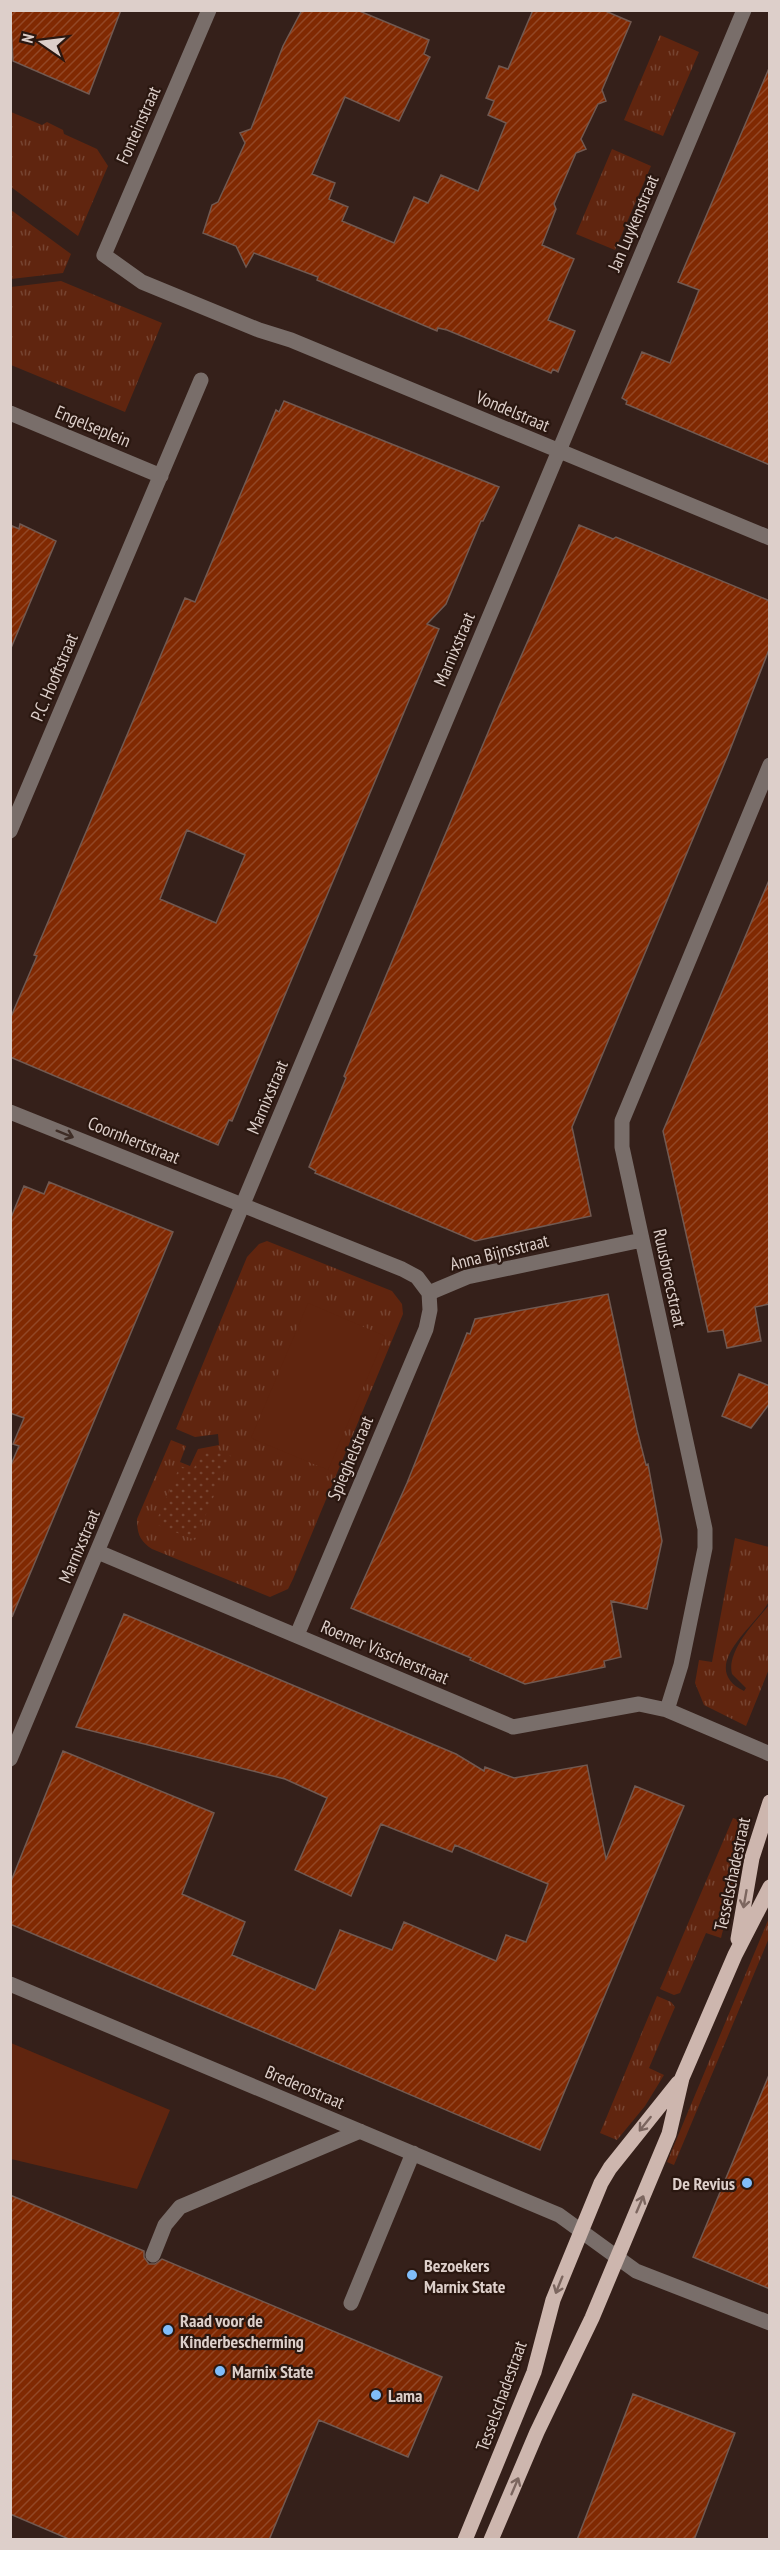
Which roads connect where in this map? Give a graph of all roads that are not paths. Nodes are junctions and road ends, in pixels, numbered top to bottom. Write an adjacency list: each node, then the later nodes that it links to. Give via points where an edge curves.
1 (209, 10): 3 (street, Fonteinstraat, via 104,255 142,282)
2 (744, 10): 6 (street, Jan Luykenstraat)
3 (241, 323): 6 (street, Vondelstraat, via 291,340)
4 (201, 380): 7 (street)
5 (10, 413): 7 (street, Engelseplein)
6 (559, 452): 8 (street, Vondelstraat); 12 (street, Marnixstraat)
7 (161, 476): 10 (street, P.C. Hooftstraat)
8 (770, 538)
9 (770, 765): 13 (street, Ruusbroecstraat, via 622,1121 622,1147)
10 (10, 831)
11 (10, 1112): 12 (street, Coornhertstraat, one-way to 12)
12 (243, 1205): 14 (street, via 402,1269 417,1277); 15 (street, Marnixstraat)
13 (642, 1240): 14 (street, Anna Bijnsstraat, via 467,1277); 17 (street, Ruusbroecstraat, via 705,1529 705,1548 681,1665)
14 (429, 1293): 16 (street, Spieghelstraat, via 426,1329)
15 (98, 1551): 16 (street, Roemer Visscherstraat); 19 (street, Marnixstraat)
16 (297, 1635): 17 (street, Roemer Visscherstraat, via 513,1727 639,1704)
17 (667, 1710): 18 (street)
18 (770, 1754)
19 (10, 1759)
20 (770, 1802): 22 (main road, Tesselschadestraat, one-way to 22, via 752,1858)
21 (770, 1887): 22 (main road, Tesselschadestraat)
22 (735, 1955): 24 (main road, Tesselschadestraat)
23 (10, 1984): 25 (street, Brederostraat)
24 (682, 2078): 27 (main road, Tesselschadestraat, one-way to 27, via 610,2168); 29 (main road, Tesselschadestraat, one-way to 24, via 669,2134)
25 (360, 2131): 26 (street, Brederostraat); 28 (street, via 180,2207 165,2225)
26 (413, 2153): 27 (street, Brederostraat, via 559,2215); 30 (street)
27 (581, 2231): 29 (street); 32 (main road, Tesselschadestraat, one-way to 32, via 553,2300 534,2372)
28 (153, 2255)
29 (617, 2258): 31 (street, via 636,2271); 33 (main road, Tesselschadestraat, one-way to 29)
30 (351, 2303)
31 (770, 2323)
32 (465, 2540)
33 (491, 2540)

